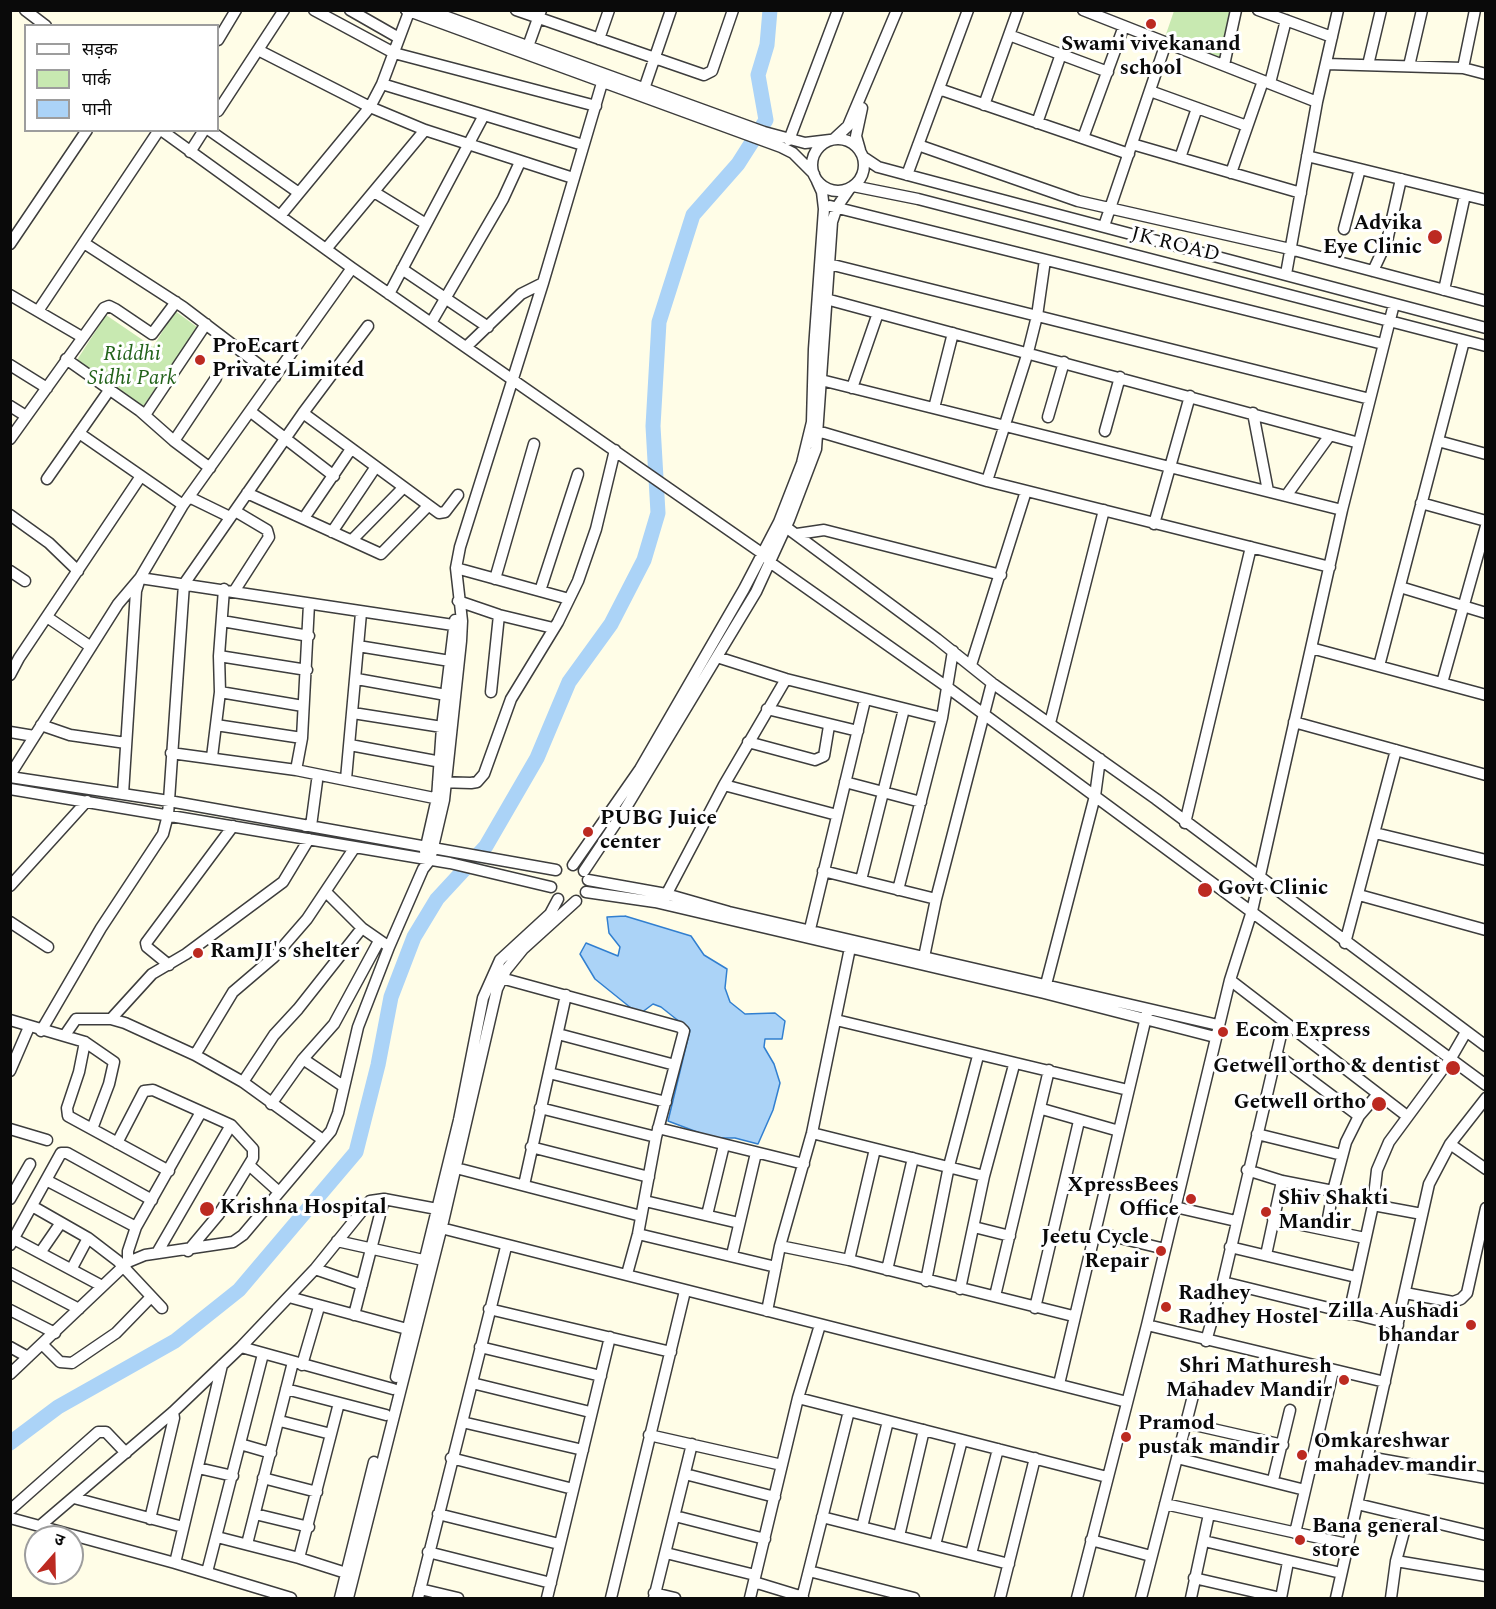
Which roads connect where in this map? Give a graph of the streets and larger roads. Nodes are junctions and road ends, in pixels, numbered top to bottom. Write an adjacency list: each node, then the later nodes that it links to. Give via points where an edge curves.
1 (25, 10): 26 (street)
2 (236, 10): 31 (street)
3 (285, 10): 35 (street)
4 (314, 10): 28 (street)
5 (350, 10): 24 (street)
6 (428, 10): 36 (street)
7 (516, 10): 23 (street)
8 (609, 10): 33 (street)
9 (671, 10): 39 (street)
10 (733, 10): 39 (street, via 709,75)
11 (838, 10): 73 (street)
12 (897, 10): 45 (street)
13 (968, 10): 52 (street)
14 (1018, 10): 29 (street)
15 (1236, 10): 41 (street)
16 (1258, 10): 25 (street)
17 (1338, 10): 30 (street)
18 (1381, 10): 42 (street)
19 (1422, 10): 43 (street)
20 (1475, 10): 44 (street)
21 (407, 11): 32 (street); 36 (street)
22 (1090, 12): 27 (street)
23 (540, 14): 33 (street); 36 (street)
24 (364, 19): 28 (street); 32 (street)
25 (1286, 20): 30 (street); 48 (street)
26 (43, 24)
27 (1124, 27): 34 (street); 46 (street)
28 (357, 34): 37 (street)
29 (1009, 35): 38 (street); 56 (street)
30 (1332, 37): 40 (street)
31 (219, 38)
32 (399, 38): 37 (street)
33 (598, 39): 39 (street)
34 (1166, 43): 41 (street); 53 (street)
35 (258, 50): 58 (street); 60 (street)
36 (527, 51): 49 (street); 51 (street)
37 (393, 53): 50 (street); 57 (street)
38 (1061, 54): 46 (street); 62 (street)
39 (654, 58): 51 (street)
40 (1326, 64): 42 (street); 54 (street)
41 (1224, 65): 48 (street)
42 (1368, 65): 43 (street)
43 (1409, 66): 44 (street)
44 (1463, 68): 47 (street)
45 (871, 72): 72 (street, via 848,126); 79 (street, via 857,127 856,141)
46 (1108, 72): 71 (street)
47 (1485, 74)
48 (1266, 82): 54 (street); 63 (street)
49 (602, 83): 55 (street); 57 (street)
50 (382, 84): 58 (street); 61 (street)
51 (644, 89): 55 (street)
52 (939, 89): 56 (street); 75 (street)
53 (1150, 91): 59 (street); 77 (street)
54 (1317, 102): 80 (street)
55 (675, 105): 70 (street)
56 (984, 105): 62 (street)
57 (596, 106): 74 (street)
58 (370, 107): 64 (street); 91 (street)
59 (1197, 108): 63 (street); 81 (street)
60 (219, 109)
61 (484, 115): 74 (street); 76 (street)
62 (1037, 123): 71 (street)
63 (1247, 126): 84 (street)
64 (425, 130): 76 (street); 90 (street)
65 (86, 132): 103 (street)
66 (159, 132): 102 (street)
67 (163, 132): 78 (street)
68 (203, 132): 78 (street)
69 (212, 132): 91 (street)
70 (763, 136): 73 (street); 87 (street, via 793,153)
71 (1083, 138): 77 (street)
72 (832, 139): 73 (street, via 813,143); 79 (street, via 849,141); 87 (street, via 816,150)
73 (789, 140)
74 (583, 145): 86 (street)
75 (918, 145): 85 (street); 97 (street, via 1078,201)
76 (468, 146): 82 (street); 99 (street)
77 (1130, 149): 81 (street); 97 (street)
78 (190, 152): 98 (street)
79 (862, 154): 85 (street, JK ROAD, via 878,166); 89 (street, via 864,170)
80 (1308, 156): 83 (street); 92 (street)
81 (1180, 158): 84 (street)
82 (520, 162): 86 (street); 116 (street)
83 (1360, 169): 88 (street); 101 (street)
84 (1231, 173): 92 (street)
85 (907, 175): 100 (street, JK ROAD)
86 (573, 178): 112 (street)
87 (815, 178): 89 (street, via 829,189); 95 (street)
88 (1401, 179): 93 (street); 110 (street, via 1387,241)
89 (852, 187): 96 (street); 125 (street, JK ROAD, via 918,199)
90 (374, 192): 99 (street); 104 (street)
91 (298, 193): 98 (street)
92 (1301, 193): 105 (street)
93 (1465, 195): 94 (street); 113 (street)
94 (1485, 200)
95 (824, 204): 96 (street); 159 (street)
96 (837, 207): 106 (street); 107 (street)
97 (1110, 208): 100 (street); 105 (street)
98 (280, 216): 104 (street)
99 (426, 224): 109 (street)
100 (1104, 226): 111 (street, JK ROAD)
101 (1344, 229)
102 (84, 243): 119 (street); 121 (street)
103 (10, 244)
104 (326, 249): 108 (street)
105 (1290, 249): 110 (street); 111 (street)
106 (1045, 261): 123 (street); 133 (street)
107 (829, 264): 117 (street); 123 (street)
108 (352, 268): 114 (street); 140 (street)
109 (402, 269): 114 (street); 116 (street)
110 (1373, 271): 113 (street)
111 (1286, 274): 120 (street, JK ROAD)
112 (543, 283): 129 (street, via 521,294); 143 (street)
113 (1444, 290): 118 (street)
114 (389, 294): 124 (street)
115 (10, 295): 121 (street)
116 (445, 298): 124 (street); 129 (street)
117 (826, 299): 122 (street); 144 (street)
118 (1485, 301)
119 (176, 302): 126 (street); 131 (street, via 152,334 109,306)
120 (1394, 303): 125 (street); 128 (street, JK ROAD)
121 (38, 311): 131 (street)
122 (878, 313): 130 (street); 145 (street)
123 (1037, 316): 136 (street); 149 (street)
124 (431, 322): 135 (street)
125 (1389, 322): 132 (street, JK ROAD); 133 (street)
126 (206, 324): 140 (street); 155 (street)
127 (368, 326): 153 (street)
128 (1485, 326)
129 (488, 327): 135 (street)
130 (953, 333): 136 (street); 151 (street)
131 (82, 337): 137 (street)
132 (1464, 341): 134 (street, JK ROAD); 166 (street)
133 (1383, 344): 149 (street)
134 (1485, 346)
135 (466, 347): 143 (street)
136 (1028, 352): 138 (street); 158 (street)
137 (66, 359): 146 (street); 147 (street)
138 (1064, 362): 141 (street); 157 (street)
139 (10, 365): 146 (street)
140 (275, 377): 152 (street)
141 (1120, 377): 148 (street); 160 (street)
142 (216, 378): 165 (street)
143 (512, 380): 170 (street); 206 (street)
144 (821, 380): 145 (street); 159 (street)
145 (852, 387): 151 (street)
146 (46, 388): 156 (street)
147 (110, 388): 155 (street); 161 (street)
148 (1190, 396): 154 (street); 172 (street)
149 (1370, 399): 167 (street)
150 (10, 406): 156 (street)
151 (934, 408): 158 (street)
152 (251, 412): 163 (street); 173 (street)
153 (303, 413): 163 (street); 169 (street)
154 (1253, 413): 162 (street); 182 (street)
155 (145, 415): 165 (street)
156 (26, 417): 164 (street)
157 (1048, 417)
158 (1004, 425): 172 (street); 179 (street)
159 (815, 430): 179 (street); 195 (street)
160 (1105, 431)
161 (79, 433): 176 (street); 178 (street)
162 (1330, 435): 167 (street); 185 (street)
163 (286, 437): 177 (street); 183 (street)
164 (10, 439)
165 (174, 441): 173 (street)
166 (1438, 441): 171 (street); 187 (street)
167 (1359, 443): 190 (street)
168 (534, 444): 211 (street)
169 (351, 449): 174 (street); 177 (street)
170 (619, 454): 203 (street); 217 (street)
171 (1485, 454)
172 (1171, 466): 182 (street); 196 (street)
173 (210, 468): 186 (street)
174 (375, 468): 180 (street); 198 (street)
175 (578, 474): 216 (street)
176 (141, 476): 186 (street); 208 (street)
177 (334, 476): 193 (street)
178 (47, 479)
179 (987, 481): 181 (street)
180 (404, 488): 188 (street); 200 (street)
181 (1026, 491): 189 (street); 209 (street)
182 (1268, 491): 185 (street)
183 (247, 493): 191 (street); 193 (street)
184 (458, 495): 188 (street, via 442,514)
185 (1286, 496): 190 (street)
186 (186, 501): 191 (street); 210 (street)
187 (1421, 503): 194 (street); 214 (street)
188 (428, 506): 200 (street, via 383,554)
189 (1104, 510): 196 (street); 258 (street)
190 (1342, 510): 205 (street)
191 (232, 514): 213 (street); 215 (street, via 267,530 269,537)
192 (10, 515): 208 (street, via 49,543)
193 (304, 518): 198 (street)
194 (1485, 521)
195 (783, 524): 199 (street); 203 (street); 204 (street)
196 (1154, 524): 202 (street)
197 (1485, 526): 201 (street)
198 (332, 532): 200 (street)
199 (797, 534): 209 (street, via 824,530); 232 (street)
200 (352, 540)
201 (1483, 543): 220 (street)
202 (1251, 548): 205 (street); 293 (street)
203 (763, 554): 204 (street); 303 (street, via 640,769)
204 (771, 563): 235 (street); 245 (street)
205 (1330, 567): 231 (street)
206 (456, 568): 211 (street); 219 (street)
207 (10, 571): 212 (street)
208 (78, 571): 224 (street)
209 (1001, 575): 237 (street)
210 (140, 578): 213 (street); 230 (street); 268 (street)
211 (495, 579): 216 (street)
212 (25, 581)
213 (184, 584): 215 (street); 271 (street)
214 (1400, 588): 220 (street); 238 (street)
215 (229, 589): 218 (street); 225 (street)
216 (540, 591): 217 (street)
217 (569, 599): 227 (street)
218 (309, 604): 221 (street); 228 (street)
219 (459, 606): 223 (street); 226 (street); 280 (street, via 460,641)
220 (1461, 606): 222 (street); 244 (street)
221 (361, 613): 226 (street); 229 (street)
222 (1485, 613)
223 (498, 615): 227 (street); 247 (street)
224 (47, 617): 230 (street); 234 (street)
225 (222, 621): 228 (street); 233 (street)
226 (453, 625): 236 (street)
227 (553, 628): 280 (street, via 511,699 484,774 477,782)
228 (309, 636): 239 (street)
229 (358, 646): 236 (street); 241 (street)
230 (91, 647): 259 (street)
231 (1311, 648): 238 (street); 257 (street)
232 (953, 651): 237 (street); 245 (street)
233 (219, 656): 239 (street); 246 (street)
234 (15, 657): 240 (street)
235 (717, 657): 242 (street); 306 (street)
236 (450, 661): 249 (street)
237 (971, 665): 243 (street)
238 (1378, 666): 244 (street)
239 (307, 670): 251 (street)
240 (10, 675)
241 (357, 679): 249 (street); 254 (street)
242 (786, 679): 250 (street); 252 (street)
243 (992, 683): 255 (street); 258 (street)
244 (1442, 683): 248 (street)
245 (947, 687): 255 (street); 256 (street)
246 (220, 692): 251 (street); 260 (street)
247 (491, 692)
248 (1485, 694)
249 (446, 695): 262 (street)
250 (866, 700): 253 (street); 263 (street)
251 (303, 706): 266 (street)
252 (767, 709): 261 (street); 267 (street)
253 (904, 709): 256 (street); 284 (street)
254 (353, 713): 262 (street); 269 (street)
255 (983, 716): 286 (street); 317 (street)
256 (942, 718): 290 (street)
257 (1293, 722): 270 (street); 307 (street)
258 (1050, 723): 273 (street)
259 (41, 725): 265 (street); 268 (street, via 70,735)
260 (216, 725): 266 (street); 272 (street)
261 (829, 726): 263 (street); 267 (street, via 824,756 815,760)
262 (442, 727): 274 (street)
263 (858, 731): 281 (street)
264 (10, 732): 265 (street)
265 (34, 736): 277 (street)
266 (302, 738): 275 (street)
267 (748, 742): 282 (street)
268 (126, 743): 285 (street)
269 (350, 745): 274 (street); 278 (street)
270 (1396, 750): 276 (street); 296 (street)
271 (171, 753): 272 (street); 289 (street)
272 (212, 757): 275 (street)
273 (1100, 759): 286 (street); 293 (street)
274 (441, 762): 280 (street)
275 (296, 770): 278 (street)
276 (1485, 775)
277 (10, 776): 285 (street)
278 (346, 779): 287 (street)
279 (316, 781): 295 (street, via 311,826)
280 (442, 782): 287 (street)
281 (845, 782): 284 (street); 292 (street)
282 (724, 785): 292 (street); 316 (street)
283 (10, 789): 288 (street)
284 (883, 792): 290 (street); 308 (street)
285 (123, 794): 289 (street)
286 (1095, 796): 319 (street); 332 (street)
287 (440, 799): 299 (street)
288 (87, 801): 291 (street); 309 (street)
289 (169, 801): 291 (street); 295 (street)
290 (921, 802): 311 (street)
291 (168, 814): 294 (street); 341 (street, via 163,834 101,928)
292 (837, 815): 305 (street)
293 (1185, 823): 307 (street)
294 (233, 825): 297 (street); 329 (street, via 146,944)
295 (305, 826): 299 (street)
296 (1374, 833): 301 (street); 314 (street)
297 (309, 839): 298 (street); 329 (street, via 283,882)
298 (355, 847): 302 (street); 313 (street)
299 (429, 847): 300 (street); 302 (street)
300 (451, 857): 302 (street); 304 (street); 310 (street)
301 (1485, 860)
302 (425, 862): 324 (street)
303 (573, 865): 304 (street); 306 (street)
304 (556, 870): 310 (street)
305 (823, 871): 308 (street); 322 (street)
306 (586, 875): 312 (street); 316 (street)
307 (1260, 878): 319 (street); 326 (street)
308 (861, 880): 311 (street)
309 (10, 885)
310 (551, 887): 315 (street)
311 (898, 890): 317 (street)
312 (586, 892): 316 (street); 318 (street)
313 (327, 893): 321 (street); 349 (street, via 274,957 232,992)
314 (1359, 894): 323 (street); 326 (street)
315 (558, 899): 318 (street); 412 (street, via 550,914 500,960 488,984)
316 (664, 899): 322 (street); 325 (street)
317 (936, 899): 328 (street)
318 (576, 901): 330 (street, via 523,949)
319 (1252, 910): 331 (street); 351 (street)
320 (10, 922): 327 (street)
321 (363, 928): 324 (street); 358 (street, via 274,1035)
322 (810, 929): 325 (street)
323 (1485, 930)
324 (384, 944): 352 (street, via 334,1024); 360 (street)
325 (851, 944): 328 (street); 332 (street); 337 (street)
326 (1345, 944): 342 (street)
327 (48, 946)
328 (924, 957): 332 (street)
329 (169, 965): 335 (street, via 152,974)
330 (501, 978): 333 (street); 393 (street)
331 (1230, 980): 338 (street); 339 (street)
332 (1045, 989): 334 (street)
333 (566, 996): 343 (street); 353 (street, via 680,1027 684,1035)
334 (1146, 1014): 339 (street); 345 (street); 361 (street)
335 (111, 1019): 344 (street, via 76,1019); 349 (street)
336 (10, 1020): 340 (street)
337 (836, 1020): 350 (street); 376 (street)
338 (1284, 1022): 348 (street); 362 (street)
339 (1218, 1025): 345 (street)
340 (29, 1028): 341 (street); 355 (street)
341 (42, 1031): 344 (street)
342 (1466, 1032): 347 (street); 351 (street)
343 (558, 1034): 353 (street); 357 (street)
344 (65, 1035): 346 (street)
345 (1215, 1036): 410 (street)
346 (85, 1042): 374 (street, via 67,1112); 374 (street, via 114,1062 110,1084)
347 (1485, 1046)
348 (1276, 1054): 369 (street); 378 (street)
349 (195, 1055): 358 (street)
350 (978, 1056): 354 (street); 392 (street)
351 (1451, 1058): 359 (street); 370 (street)
352 (303, 1059): 360 (street); 365 (street)
353 (675, 1065): 364 (street)
354 (1014, 1065): 356 (street); 397 (street)
355 (10, 1071)
356 (1050, 1071): 361 (street); 367 (street)
357 (549, 1073): 364 (street); 366 (street)
358 (243, 1082): 365 (street)
359 (1485, 1085)
360 (343, 1086): 380 (street, via 331,1131)
361 (1128, 1090): 375 (street)
362 (1378, 1094): 369 (street); 370 (street)
363 (1485, 1098): 382 (street)
364 (666, 1102): 377 (street)
365 (271, 1104): 380 (street)
366 (540, 1108): 377 (street); 384 (street)
367 (1042, 1109): 371 (street); 426 (street)
368 (201, 1112): 372 (street); 381 (street, via 153,1090 144,1091); 396 (street)
369 (1359, 1116): 387 (street)
370 (1407, 1116): 408 (street, via 1389,1142 1377,1170)
371 (1079, 1121): 375 (street); 463 (street)
372 (231, 1125): 391 (street, via 253,1149); 438 (street)
373 (10, 1128): 379 (street)
374 (92, 1129): 381 (street)
375 (1119, 1131): 424 (street)
376 (812, 1132): 385 (street); 390 (street)
377 (657, 1133): 383 (street); 398 (street)
378 (1257, 1134): 387 (street); 395 (street)
379 (47, 1140)
380 (322, 1140): 403 (street)
381 (117, 1143): 396 (street)
382 (1450, 1144): 394 (street); 413 (street, via 1429,1184)
383 (724, 1145): 386 (street); 414 (street)
384 (531, 1147): 398 (street); 401 (street)
385 (874, 1149): 388 (street); 442 (street)
386 (756, 1153): 390 (street); 418 (street)
387 (1342, 1155): 402 (street)
388 (913, 1158): 392 (street); 447 (street)
389 (30, 1164): 405 (street)
390 (804, 1164): 431 (street)
391 (249, 1165): 403 (street); 436 (street, via 219,1214)
392 (949, 1166): 397 (street); 451 (street)
393 (456, 1168): 401 (street); 422 (street)
394 (1485, 1169)
395 (1247, 1170): 400 (street); 417 (street)
396 (169, 1171): 406 (street)
397 (984, 1176): 421 (street)
398 (649, 1177): 407 (street)
399 (46, 1180): 406 (street, via 58,1156 67,1154); 409 (street); 420 (street)
400 (1282, 1181): 402 (street); 416 (street)
401 (524, 1185): 415 (street)
402 (1333, 1191): 423 (street)
403 (279, 1192): 436 (street, via 233,1242)
404 (384, 1198): 412 (street); 429 (street, via 370,1201); 435 (street)
405 (10, 1199)
406 (152, 1200): 420 (street)
407 (645, 1201): 414 (street); 415 (street)
408 (1373, 1205): 413 (street); 428 (street)
409 (32, 1206): 419 (street); 430 (street)
410 (1175, 1207): 417 (street); 434 (street)
411 (1485, 1208): 457 (street, via 1467,1293 1453,1302)
412 (437, 1209): 441 (street)
413 (1422, 1214): 457 (street)
414 (708, 1215): 418 (street)
415 (641, 1216): 425 (street)
416 (1273, 1219): 423 (street); 440 (street)
417 (1236, 1221): 433 (street)
418 (739, 1223): 439 (street)
419 (60, 1224): 427 (street); 437 (street)
420 (136, 1227): 443 (street)
421 (974, 1227): 426 (street); 455 (street)
422 (441, 1228): 432 (street); 585 (street)
423 (1326, 1230): 428 (street)
424 (1095, 1232): 434 (street); 470 (street)
425 (638, 1234): 439 (street); 449 (street)
426 (1010, 1236): 458 (street)
427 (88, 1238): 443 (street); 445 (street)
428 (1365, 1238): 450 (street)
429 (337, 1240): 435 (street); 446 (street)
430 (12, 1242): 437 (street)
431 (780, 1246): 442 (street); 444 (street)
432 (506, 1247): 449 (street); 465 (street)
433 (1230, 1247): 440 (street); 452 (street)
434 (1165, 1249): 473 (street)
435 (370, 1250): 441 (street); 453 (street)
436 (188, 1251): 438 (street)
437 (40, 1253): 445 (street)
438 (157, 1253): 443 (street)
439 (732, 1255): 444 (street)
440 (1266, 1255): 450 (street)
441 (423, 1260): 474 (street)
442 (849, 1260): 447 (street)
443 (126, 1264): 454 (street); 459 (street)
444 (776, 1267): 467 (street)
445 (72, 1268): 454 (street)
446 (315, 1269): 453 (street); 460 (street)
447 (887, 1270): 451 (street)
448 (10, 1273): 464 (street)
449 (627, 1274): 456 (street)
450 (1356, 1277): 468 (street)
451 (926, 1281): 455 (street)
452 (1223, 1282): 468 (street); 477 (street)
453 (362, 1285): 469 (street)
454 (102, 1286): 464 (street)
455 (960, 1288): 458 (street)
456 (685, 1291): 467 (street); 482 (street)
457 (1404, 1293): 471 (street)
458 (995, 1296): 463 (street)
459 (151, 1297): 462 (street); 478 (street, via 116,1333 72,1363 60,1362)
460 (289, 1297): 461 (street); 480 (street)
461 (319, 1306): 469 (street); 485 (street)
462 (162, 1308)
463 (1035, 1308): 470 (street)
464 (79, 1309): 475 (street)
465 (489, 1309): 476 (street); 481 (street)
466 (10, 1311): 475 (street)
467 (767, 1311): 472 (street)
468 (1349, 1314): 471 (street)
469 (354, 1315): 474 (street)
470 (1073, 1316): 492 (street)
471 (1398, 1324): 490 (street)
472 (820, 1325): 492 (street); 496 (street)
473 (1147, 1325): 477 (street); 497 (street)
474 (407, 1329): 495 (street)
475 (54, 1333): 478 (street)
476 (610, 1337): 482 (street); 489 (street)
477 (1206, 1341): 487 (street)
478 (43, 1345): 484 (street)
479 (10, 1347): 484 (street)
480 (241, 1347): 483 (street); 486 (street)
481 (480, 1347): 489 (street); 491 (street)
482 (671, 1352): 510 (street)
483 (263, 1354): 485 (street); 512 (street)
484 (28, 1357): 488 (street)
485 (297, 1363): 494 (street); 495 (street)
486 (222, 1365): 501 (street); 524 (street)
487 (1333, 1371): 490 (street); 532 (street)
488 (10, 1374)
489 (601, 1376): 502 (street)
490 (1385, 1382): 519 (street)
491 (472, 1383): 502 (street); 506 (street)
492 (1059, 1384): 497 (street)
493 (1195, 1388): 507 (street)
494 (286, 1389): 498 (street); 504 (street)
495 (393, 1389): 503 (street)
496 (798, 1398): 500 (street); 523 (street)
497 (1127, 1402): 527 (street)
498 (339, 1403): 503 (street); 509 (street)
499 (1290, 1410): 514 (street)
500 (849, 1411): 505 (street); 543 (street)
501 (173, 1412): 517 (street); 546 (street)
502 (590, 1412): 516 (street)
503 (386, 1415): 574 (street)
504 (280, 1421): 509 (street); 518 (street)
505 (888, 1421): 508 (street); 550 (street)
506 (462, 1422): 516 (street); 520 (street)
507 (1186, 1423): 514 (street); 522 (street)
508 (924, 1430): 511 (street); 553 (street)
509 (331, 1434): 533 (street)
510 (649, 1435): 513 (street); 588 (street)
511 (962, 1440): 515 (street); 562 (street)
512 (240, 1443): 518 (street); 526 (street)
513 (692, 1444): 523 (street); 525 (street)
514 (1283, 1445): 530 (street)
515 (998, 1449): 521 (street); 565 (street)
516 (583, 1450): 531 (street)
517 (126, 1453): 535 (street); 538 (street, via 106,1432 98,1432)
518 (271, 1453): 528 (street)
519 (1368, 1457): 529 (street); 537 (street)
520 (452, 1458): 531 (street); 541 (street)
521 (1035, 1458): 527 (street); 571 (street)
522 (1177, 1458): 530 (street); 536 (street)
523 (782, 1465): 534 (street)
524 (198, 1468): 526 (street); 548 (street)
525 (685, 1474): 534 (street); 542 (street)
526 (233, 1476): 555 (street)
527 (1107, 1476): 557 (street)
528 (263, 1478): 533 (street); 539 (street)
529 (1485, 1478)
530 (1273, 1480): 532 (street)
531 (573, 1489): 560 (street)
532 (1305, 1490): 551 (street)
533 (317, 1492): 549 (street)
534 (775, 1497): 556 (street)
535 (74, 1498): 546 (street); 547 (street)
536 (1164, 1504): 540 (street); 566 (street)
537 (1357, 1504): 544 (street); 561 (street)
538 (10, 1510)
539 (255, 1514): 549 (street); 559 (street)
540 (1209, 1514): 551 (street); 558 (street)
541 (438, 1515): 560 (street); 563 (street)
542 (675, 1516): 556 (street); 564 (street)
543 (822, 1517): 550 (street); 572 (street)
544 (1408, 1517): 552 (street); 568 (street)
545 (10, 1518): 547 (street)
546 (150, 1519): 548 (street)
547 (41, 1525)
548 (183, 1527): 570 (street)
549 (309, 1527): 567 (street)
550 (862, 1527): 553 (street)
551 (1295, 1533): 561 (street)
552 (1485, 1535)
553 (899, 1536): 562 (street)
554 (84, 1537): 570 (street)
555 (216, 1537): 559 (street); 573 (street)
556 (765, 1539): 578 (street)
557 (1091, 1540): 566 (street); 593 (street)
558 (1204, 1540): 569 (street); 577 (street)
559 (248, 1544): 567 (street)
560 (559, 1544): 579 (street)
561 (1347, 1544): 575 (street)
562 (936, 1545): 565 (street)
563 (428, 1552): 579 (street); 580 (street)
564 (666, 1553): 578 (street); 581 (street)
565 (971, 1554): 571 (street)
566 (1151, 1556): 594 (street)
567 (299, 1557): 574 (street)
568 (1396, 1561): 576 (street); 598 (street)
569 (1288, 1562): 575 (street); 596 (street)
570 (175, 1563): 573 (street)
571 (1009, 1564): 592 (street)
572 (809, 1571): 582 (street); 591 (street)
573 (207, 1572): 583 (street)
574 (346, 1573): 584 (street)
575 (1341, 1573): 597 (street)
576 (1485, 1576)
577 (1194, 1578): 595 (street); 596 (street)
578 (754, 1579): 582 (street); 590 (street)
579 (551, 1583): 587 (street)
580 (419, 1594): 586 (street)
581 (654, 1596): 589 (street)
582 (803, 1598)
583 (291, 1599)
584 (340, 1599)
585 (348, 1599)
586 (458, 1599)
587 (547, 1599)
588 (611, 1599)
589 (675, 1599)
590 (750, 1599)
591 (914, 1599)
592 (1000, 1599)
593 (1077, 1599)
594 (1141, 1599)
595 (1191, 1599)
596 (1281, 1599)
597 (1336, 1599)
598 (1390, 1599)

